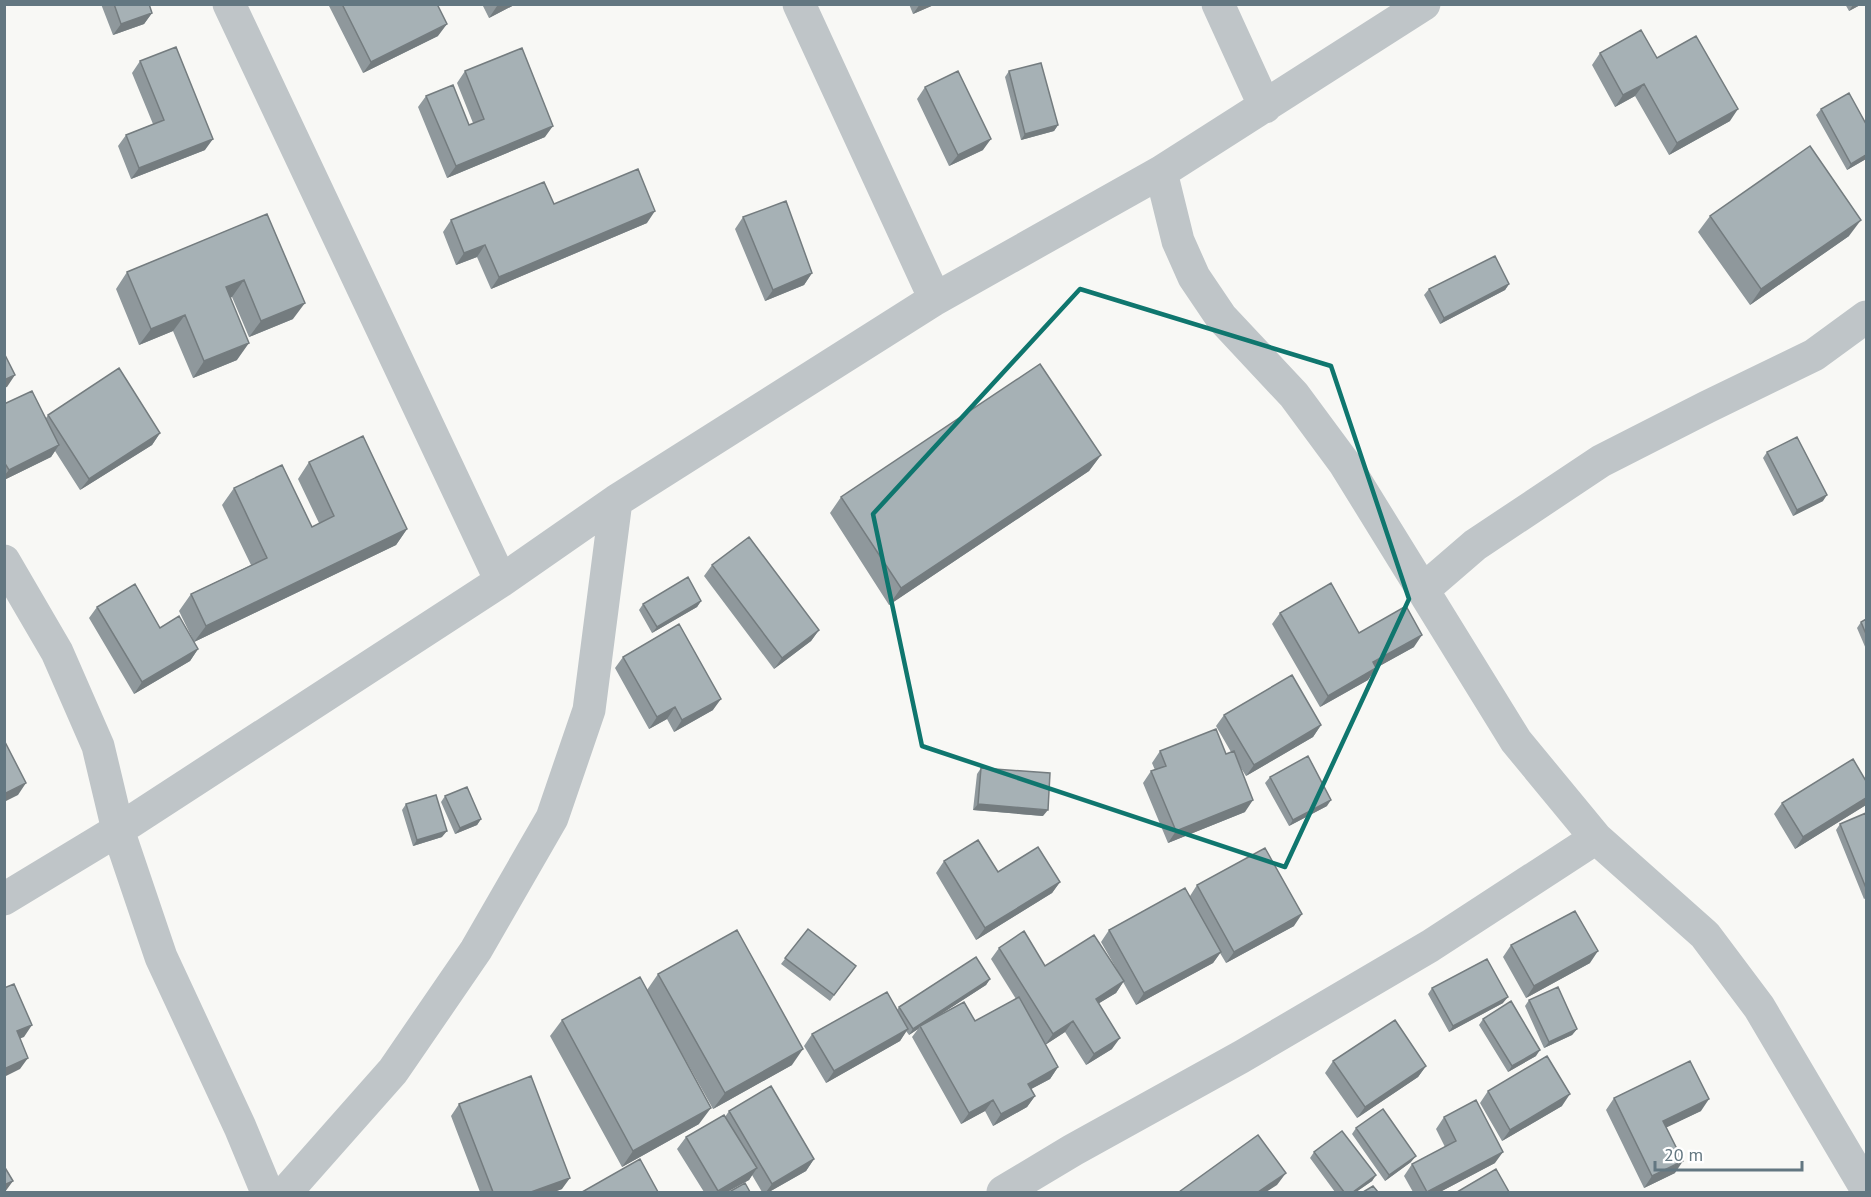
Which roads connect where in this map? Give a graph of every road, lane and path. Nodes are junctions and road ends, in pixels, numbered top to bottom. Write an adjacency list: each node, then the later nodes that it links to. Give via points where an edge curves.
1 (229, 4): 11 (street)
2 (799, 4): 7 (street)
3 (1218, 4): 5 (street)
4 (1424, 4): 5 (street)
5 (1265, 107): 6 (street)
6 (1161, 172): 7 (street); 12 (street, via 1178,241 1194,278 1221,317 1301,403 1345,464)
7 (935, 299): 9 (street)
8 (1866, 317): 12 (street, via 1814,355 1601,460 1474,545)
9 (616, 501): 11 (street); 18 (street, via 589,710 552,818 476,950 393,1071)
10 (4, 561): 13 (street, via 57,652 98,746)
11 (501, 580): 13 (street)
12 (1424, 589): 14 (street, via 1516,741)
13 (117, 830): 15 (street); 17 (street, via 161,957)
14 (1596, 838): 16 (street, via 1705,935 1759,1007); 19 (street, via 1430,946)
15 (4, 899)
16 (1866, 1188)
17 (267, 1192)
18 (286, 1192)
19 (1003, 1192)

